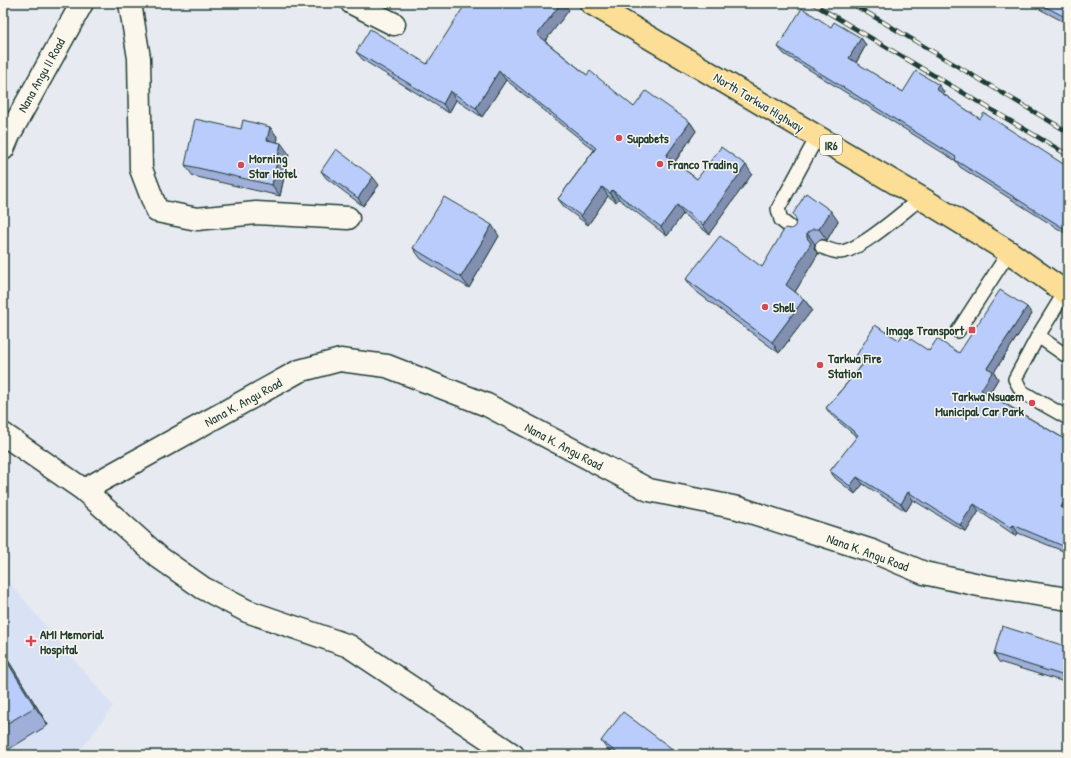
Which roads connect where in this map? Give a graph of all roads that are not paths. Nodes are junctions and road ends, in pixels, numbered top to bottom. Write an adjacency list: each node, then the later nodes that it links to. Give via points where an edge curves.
1 (82, 3): 7 (street, Nana Angu II Road, via 8,135)
2 (130, 3): 9 (street, via 140,58 141,169 157,211 197,219 256,213)
3 (352, 3): 5 (street)
4 (591, 3): 6 (main road, North Tarkwa Highway / IR6)
5 (394, 24)
6 (817, 137): 8 (main road, North Tarkwa Highway / IR6); 10 (lane, via 778,210 781,220)
7 (3, 149)
8 (921, 198): 11 (lane, via 870,238 851,249 838,252); 12 (main road, North Tarkwa Highway / IR6)
9 (348, 218)
10 (796, 232)
11 (822, 247)
12 (1009, 252): 13 (main road, North Tarkwa Highway / IR6); 14 (lane)
13 (1067, 293): 15 (lane)
14 (958, 332)
15 (1038, 336): 16 (lane); 17 (lane, via 1015,379 1022,392)
16 (1068, 357)
17 (1068, 418)
18 (3, 434): 19 (street)
19 (84, 490): 20 (street, Nana K. Angu Road, via 300,371 340,360 387,366 487,404 649,490 738,508 872,552 924,573 984,586); 21 (street, via 160,558 203,588 247,611 349,646)
20 (1068, 599)
21 (513, 755)

